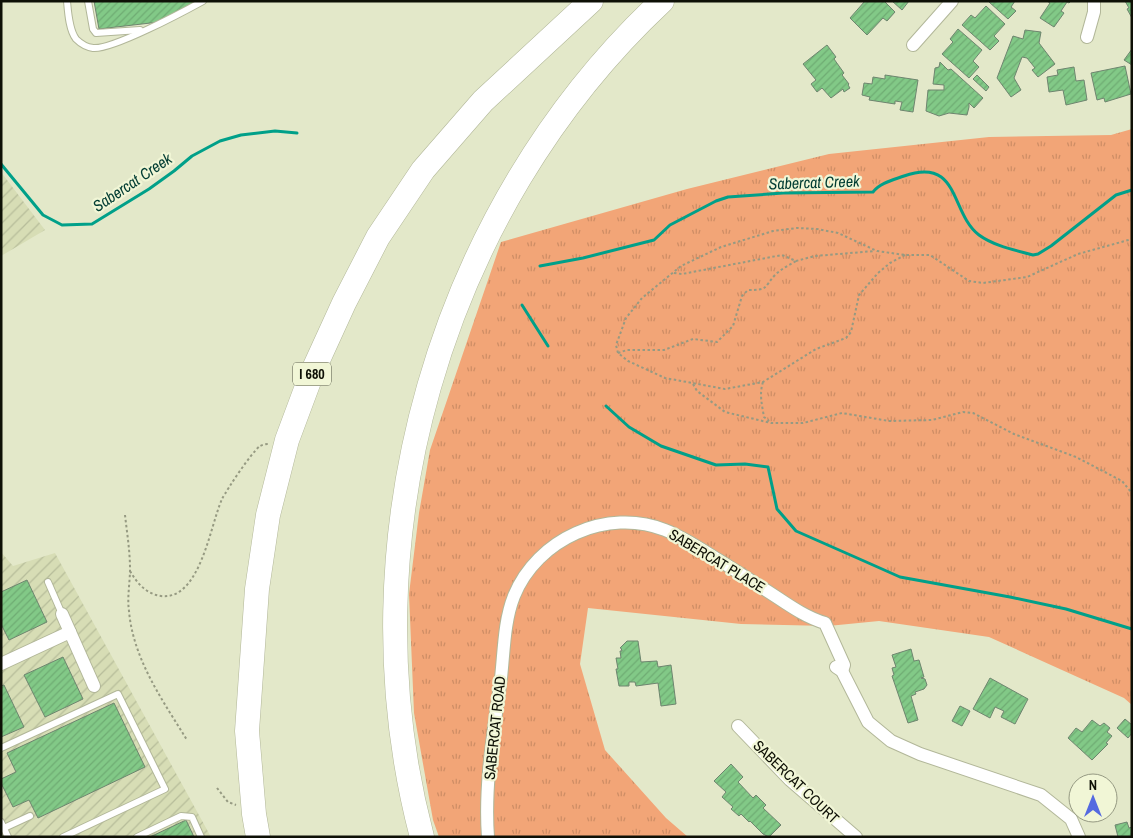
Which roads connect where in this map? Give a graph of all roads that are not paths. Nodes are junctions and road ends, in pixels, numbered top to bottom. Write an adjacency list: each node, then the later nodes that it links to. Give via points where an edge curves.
1 (67, 1): 8 (lane, via 72,32 85,46 99,48)
2 (88, 1): 8 (lane, via 96,34)
3 (203, 1): 8 (lane)
4 (591, 1): 25 (highway, I 680, via 483,101 418,178 378,237 312,374 287,440 268,515 257,589 248,731)
5 (662, 1): 26 (highway, via 599,67 557,121 518,180 456,306 434,368 406,482 396,591 398,701 415,813)
6 (952, 1): 10 (street)
7 (1094, 1): 9 (street)
8 (147, 30)
9 (1087, 37)
10 (913, 44)
11 (48, 582): 12 (lane)
12 (62, 614): 14 (street)
13 (508, 619): 27 (street, SABERCAT ROAD, via 488,792); 29 (street, SABERCAT PLACE, via 514,596 525,575 561,540 610,522 636,522 664,529 821,622 836,668 842,671 868,722 891,741 1041,795 1071,819)
14 (70, 632): 15 (street); 16 (street)
15 (1, 664)
16 (94, 686)
17 (738, 726): 28 (street, SABERCAT COURT, via 790,780)
18 (1, 748): 22 (lane, via 118,694 165,790)
19 (30, 816): 20 (lane)
20 (3, 825): 21 (lane)
21 (8, 837)
22 (63, 837)
23 (137, 837): 24 (lane, via 181,816 192,817)
24 (201, 837)
25 (258, 837)
26 (422, 837)
27 (488, 837)
28 (856, 837)
29 (1079, 837)

